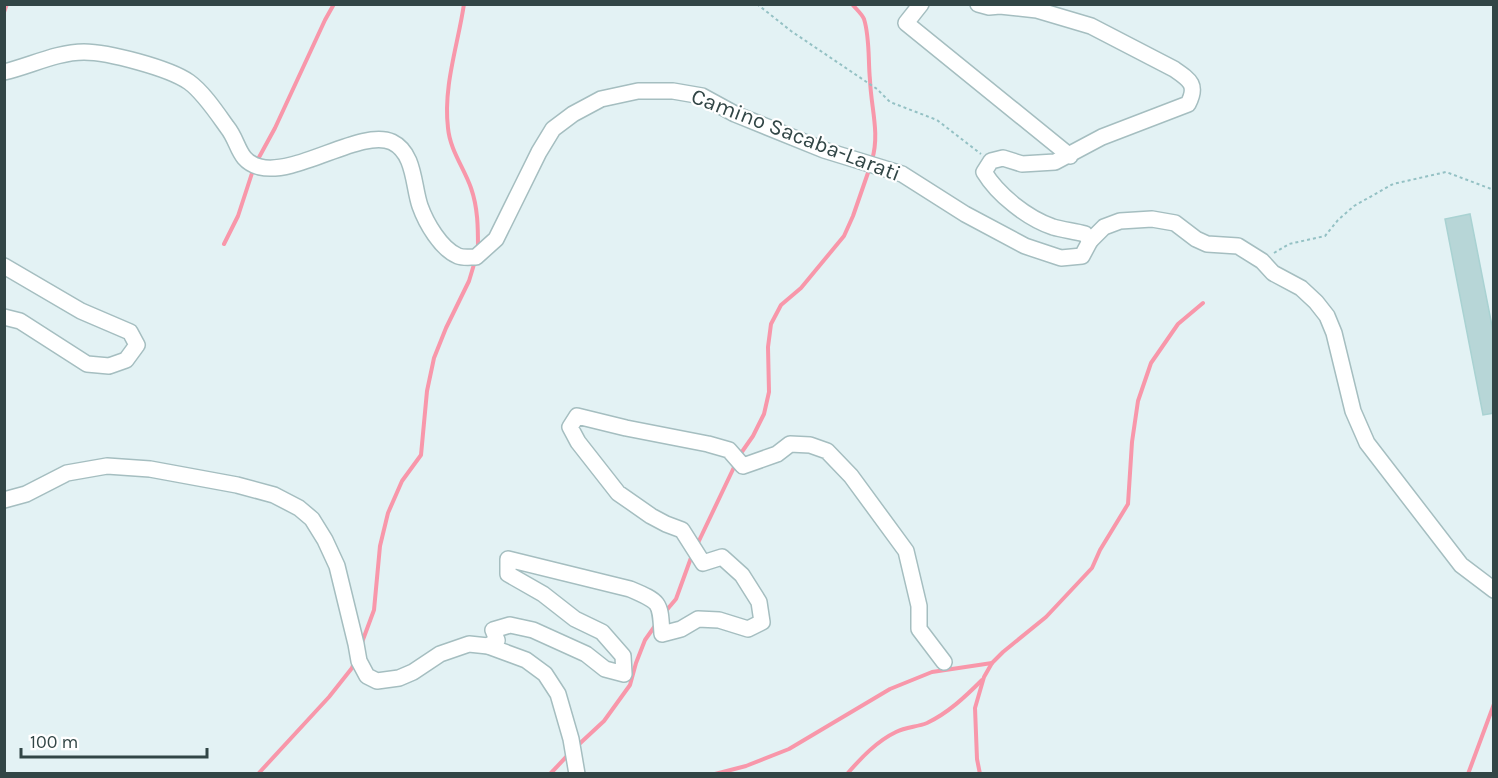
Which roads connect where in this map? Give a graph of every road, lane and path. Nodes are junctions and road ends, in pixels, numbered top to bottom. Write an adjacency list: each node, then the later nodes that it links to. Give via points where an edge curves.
1 (757, 4): 6 (path, via 890,102 937,120)
2 (921, 4): 5 (street, via 906,22)
3 (978, 4): 5 (street, via 1037,10 1091,26 1174,69 1193,87 1188,104 1102,137)
4 (4, 72): 8 (street, Camino Sacaba-Larati, via 83,52 147,64 189,82 234,136 241,156 252,165 268,169 290,167 373,140 391,141 410,164 420,207 434,232 446,249 460,257 476,257 496,239 553,129 600,99 650,91 702,96 735,114 824,150 902,174 1025,246 1061,258 1082,256)
5 (1070, 156): 6 (street, via 1056,162 1022,164 1003,158)
6 (991, 161): 8 (street, via 984,172 993,186 1032,217 1084,234)
7 (1494, 190): 9 (path, via 1446,172 1393,184 1354,206 1325,236 1289,244)
8 (1090, 241): 9 (street, Camino Sacaba-Larati, via 1104,227 1120,221 1152,219 1175,223 1207,244 1238,246)
9 (1262, 261): 13 (street, Camino Sacaba-Larati, via 1273,273 1317,302 1327,316 1353,411 1367,442 1461,565)
10 (4, 266): 11 (street, via 81,311 130,332 137,345 126,360 109,366 87,364 20,321)
11 (4, 317)
12 (4, 500): 14 (street, via 26,494 66,473 107,466 150,469 274,495 312,519 325,540 337,566 359,662 367,676 377,681 399,678 454,648 470,644)
13 (1494, 590)
14 (488, 646): 15 (street, via 497,640 493,630 510,625 558,640 605,669 624,674 623,656 602,632 575,619 508,574 508,559 609,583 649,597 660,608 662,634 698,619 719,620 748,629 762,622 759,602 742,575 722,557 703,563 682,530 651,516 618,493 570,427 577,416 729,450 743,466 777,454 790,444 827,451 851,476 906,551 917,598 919,629); 16 (street, via 526,660 545,674 558,694)
15 (944, 662)
16 (577, 774)

